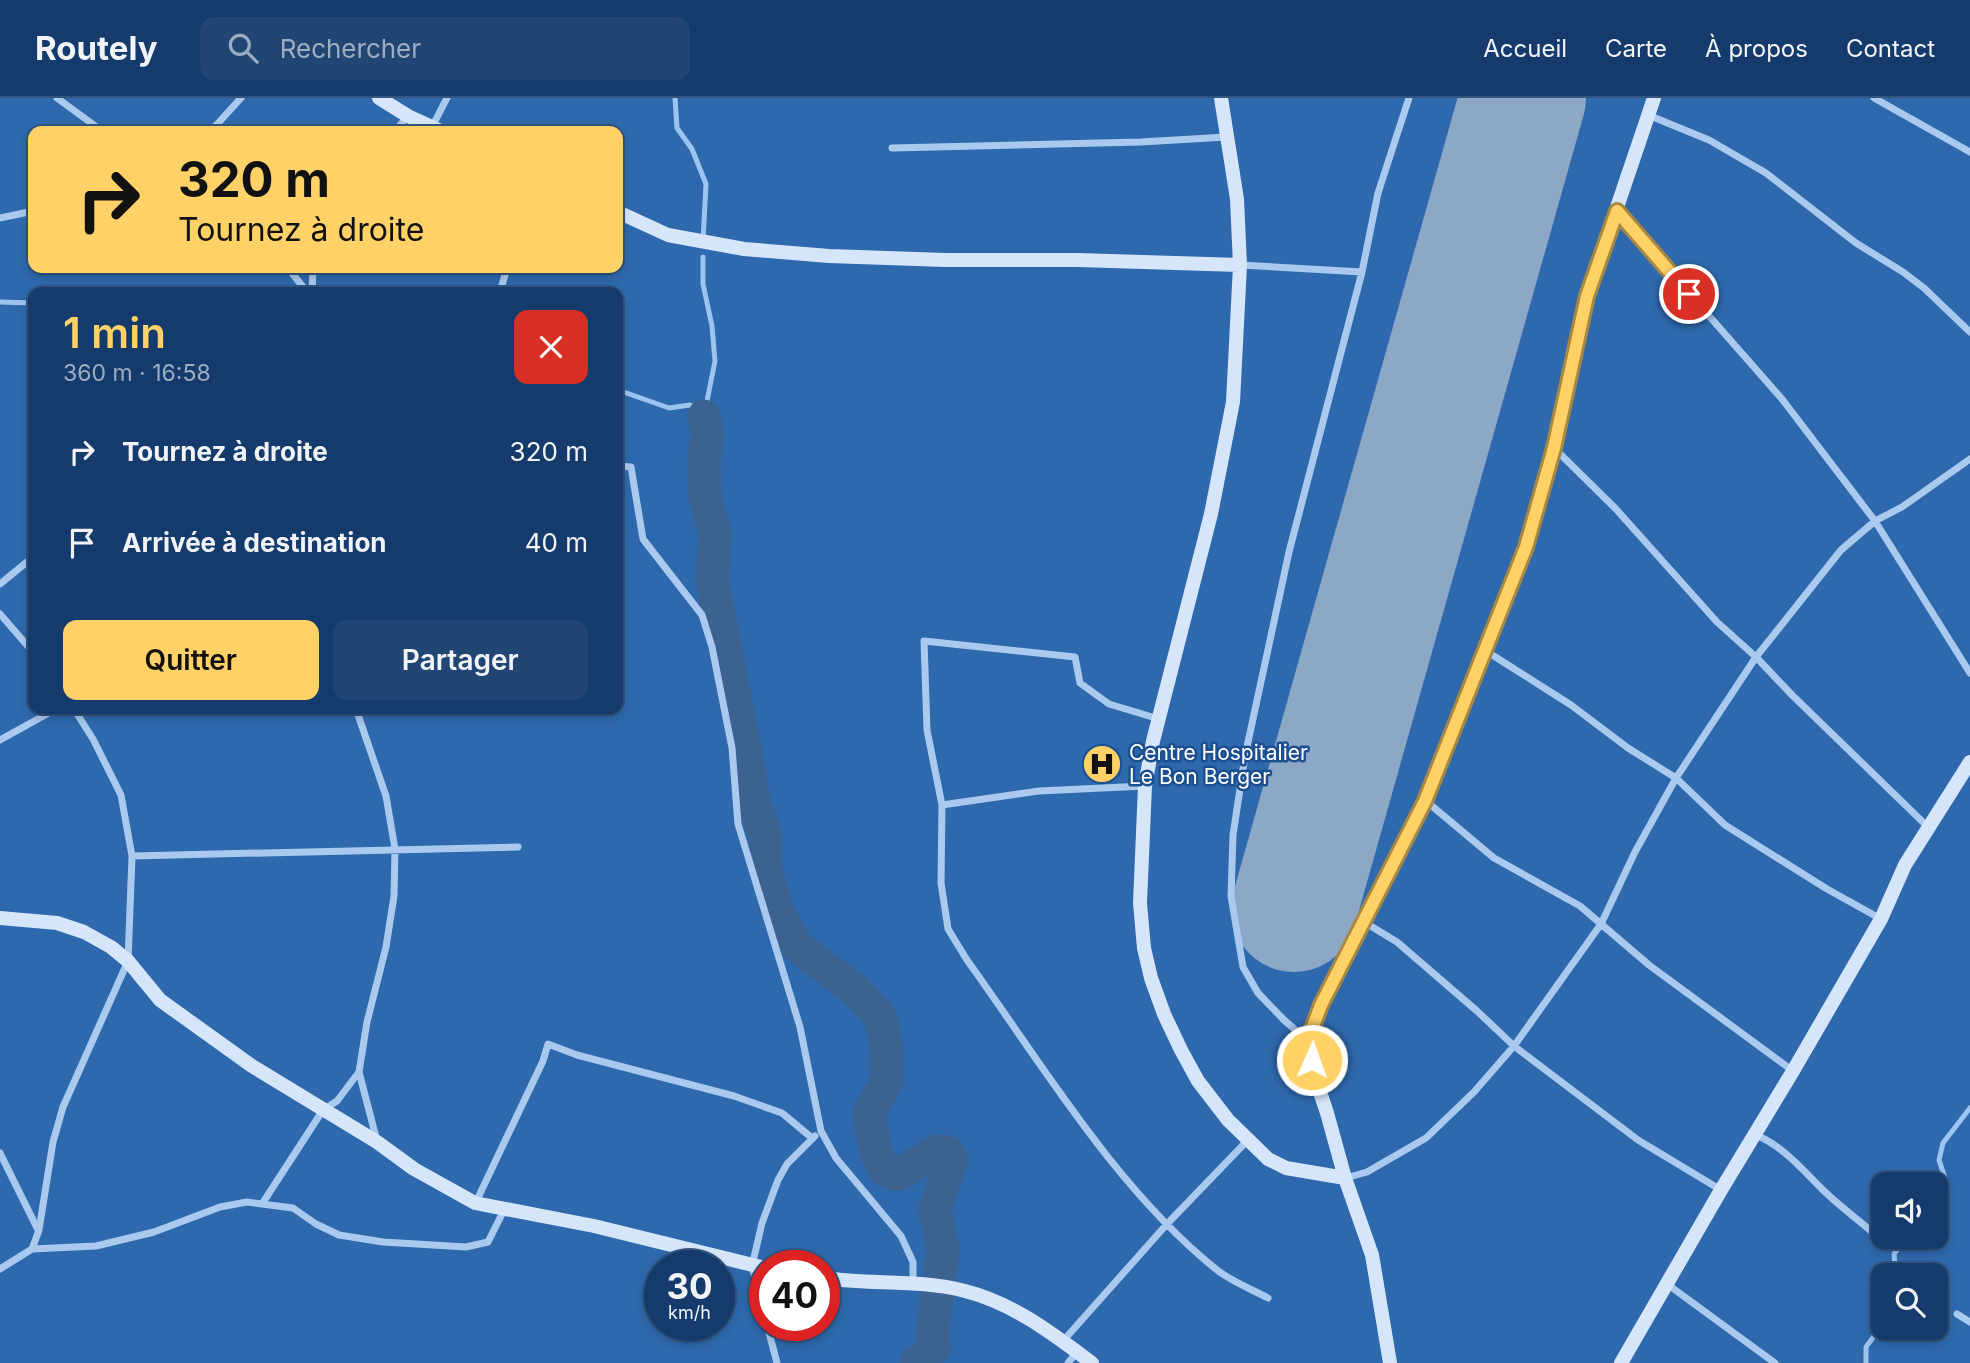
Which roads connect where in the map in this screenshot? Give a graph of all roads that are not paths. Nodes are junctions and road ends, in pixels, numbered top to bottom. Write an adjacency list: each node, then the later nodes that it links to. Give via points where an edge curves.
1 (57, 98): 11 (street)
2 (242, 98): 12 (street)
3 (379, 98): 10 (street)
4 (447, 98): 15 (street)
5 (1221, 98): 16 (street)
6 (1409, 98): 24 (street, via 1378,193)
7 (1654, 98): 9 (street)
8 (1874, 98): 18 (street)
9 (1648, 115): 19 (street); 27 (street, via 1709,139 1766,173 1856,243 1903,272)
10 (408, 116): 13 (street); 14 (street)
11 (95, 126)
12 (216, 126)
13 (399, 126)
14 (430, 126)
15 (438, 126)
16 (1226, 137): 17 (street); 23 (street, via 1237,199)
17 (892, 148)
18 (1970, 152)
19 (1617, 211): 28 (street, via 1587,296); 31 (street, via 1782,399)
20 (28, 212): 22 (street)
21 (623, 214): 23 (street, via 668,235 829,256)
22 (0, 218)
23 (1240, 265): 24 (street); 42 (street, via 1228,434)
24 (1362, 272): 58 (street, via 1289,552 1245,755 1233,835 1231,895 1243,967 1258,993)
25 (292, 273): 26 (street)
26 (303, 287)
27 (1970, 331)
28 (1554, 448): 36 (street, via 1526,547); 37 (street, via 1717,622)
29 (1970, 459): 31 (street)
30 (623, 466): 63 (street, via 631,467 643,539 702,615 712,647 732,748 738,824 800,1027)
31 (1875, 521): 37 (street, via 1841,550); 38 (street)
32 (28, 561): 33 (street)
33 (0, 584)
34 (0, 614): 35 (street)
35 (28, 646)
36 (1486, 651): 45 (street); 47 (street)
37 (1756, 657): 45 (street); 49 (street)
38 (1970, 673)
39 (47, 714): 43 (street)
40 (77, 714): 52 (street, via 121,795)
41 (358, 714): 51 (street, via 386,796)
42 (1159, 719): 46 (street); 48 (street, via 1109,704 1080,683 1075,657 924,641 928,730)
43 (0, 740)
44 (1970, 762): 49 (street)
45 (1676, 778): 54 (street, via 1725,825); 56 (street)
46 (1144, 786): 48 (street, via 1039,791); 66 (street, via 1140,903 1151,978 1198,1081)
47 (1425, 801): 55 (street); 56 (street, via 1494,858 1580,906)
48 (942, 805): 74 (street, via 941,883 948,929 1108,1156)
49 (1928, 827): 54 (street)
50 (518, 847): 51 (street)
51 (396, 849): 52 (street); 61 (street, via 386,947)
52 (132, 856): 57 (street)
53 (0, 918): 57 (street, via 57,923 83,932)
54 (1881, 919): 60 (street)
55 (1364, 922): 58 (street); 59 (street, via 1407,951)
56 (1601, 924): 59 (street); 60 (street)
57 (128, 961): 62 (street, via 160,1000 183,1018); 75 (street, via 63,1107)
58 (1308, 1040): 69 (street)
59 (1514, 1046): 69 (street, via 1426,1138 1367,1172); 70 (street, via 1637,1140)
60 (1793, 1071): 64 (street)
61 (359, 1072): 62 (street, via 337,1101); 67 (street)
62 (323, 1110): 67 (street); 72 (street)
63 (821, 1131): 65 (street); 83 (street, via 836,1158 901,1236)
64 (1754, 1134): 70 (street); 76 (street, via 1787,1154)
65 (812, 1138): 71 (street, via 782,1113 548,1044); 78 (street, via 778,1180 762,1223)
66 (1247, 1140): 69 (street, via 1286,1168); 74 (street)
67 (377, 1142): 71 (street)
68 (0, 1153): 75 (street)
69 (1345, 1178): 92 (street, via 1372,1255)
70 (1721, 1190): 82 (street)
71 (475, 1203): 73 (street)
72 (262, 1204): 73 (street, via 293,1208 339,1235 466,1247 488,1242); 77 (street, via 220,1207 154,1232 96,1246)
73 (504, 1210): 79 (street, via 594,1226)
74 (1167, 1224): 84 (street, via 1219,1271); 88 (street)
75 (39, 1230): 77 (street)
76 (1871, 1231)
77 (32, 1250): 80 (street)
78 (760, 1250)
79 (749, 1265)
80 (0, 1269)
81 (840, 1279): 83 (street)
82 (1667, 1284): 93 (street); 94 (street)
83 (918, 1285): 88 (street, via 986,1297)
84 (1268, 1298)
85 (1957, 1314): 86 (street)
86 (1970, 1322)
87 (771, 1341): 90 (street)
88 (1062, 1341): 89 (street)
89 (1072, 1357): 91 (street)
90 (777, 1363)
91 (1092, 1363)
92 (1390, 1363)
93 (1621, 1363)
94 (1775, 1363)

